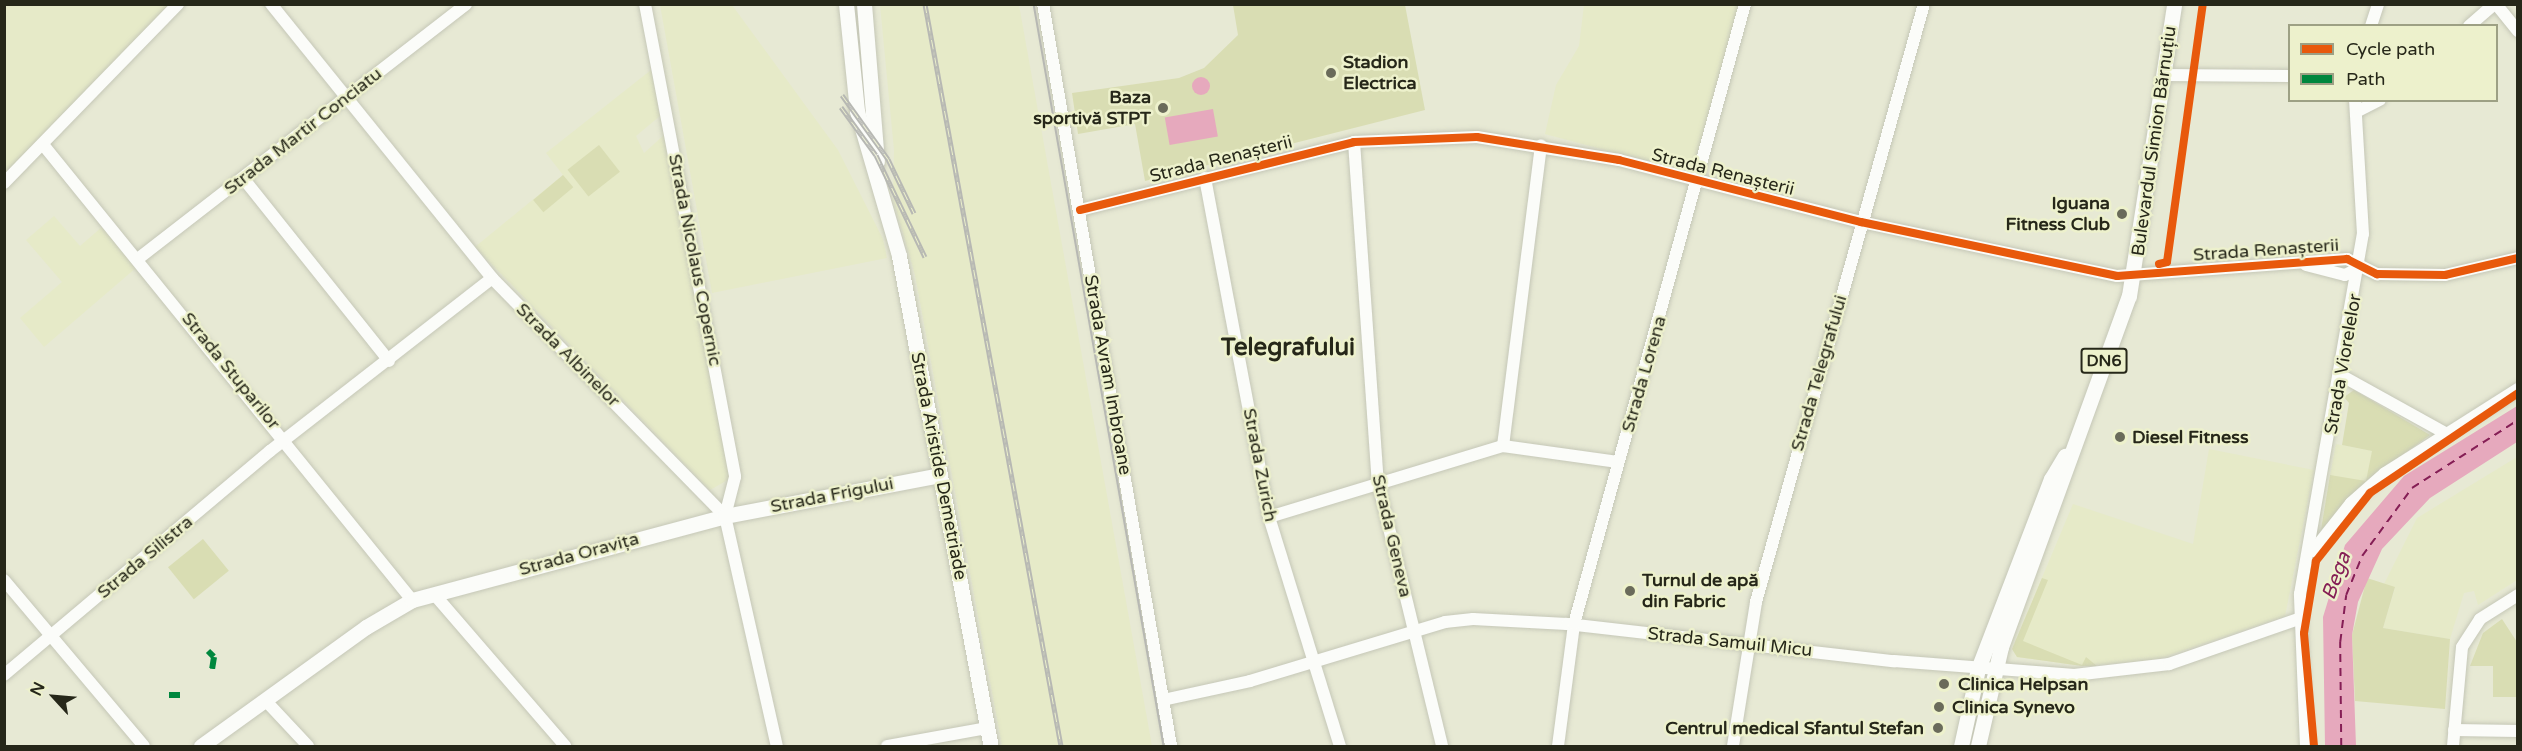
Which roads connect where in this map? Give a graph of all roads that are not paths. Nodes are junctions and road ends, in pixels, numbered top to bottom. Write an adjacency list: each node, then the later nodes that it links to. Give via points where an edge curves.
1 (178, 4): 23 (street)
2 (271, 4): 18 (street, Strada Albinelor)
3 (466, 4): 18 (street, Strada Martir Conciatu)
4 (645, 4): 46 (street, Strada Nicolaus Copernic, via 735,477)
5 (846, 4): 28 (main road, Strada Aristide Demetriade, via 857,111)
6 (864, 4): 28 (main road, Strada Aristide Demetriade)
7 (1043, 4): 29 (street, Strada Avram Imbroane)
8 (1745, 4): 26 (street, Strada Lorena)
9 (1924, 4): 30 (street, Strada Telegrafului)
10 (2174, 4): 16 (main road, Bulevardul Simion Bărnuțiu / DN6)
11 (2378, 4): 13 (street)
12 (2495, 4): 14 (street); 15 (street)
13 (2372, 24)
14 (2471, 24)
15 (2517, 31)
16 (2164, 75): 17 (street); 34 (main road, Bulevardul Simion Bărnuțiu / DN6)
17 (2288, 76)
18 (346, 99): 24 (street, Strada Martir Conciatu); 35 (street, Strada Albinelor)
19 (2372, 102): 20 (street)
20 (2356, 106): 33 (street, Strada Viorelelor, via 2363,234)
21 (1354, 142): 22 (street, Strada Renașterii, via 1477,137); 25 (street, Strada Renașterii); 45 (street, Strada Geneva)
22 (1540, 145): 26 (street, Strada Renașterii); 41 (street)
23 (45, 147): 27 (street); 31 (street, Strada Stuparilor)
24 (243, 178): 31 (street, Strada Martir Conciatu); 36 (street)
25 (1205, 178): 29 (street, Strada Renașterii); 47 (street, Strada Zurich)
26 (1699, 181): 30 (street, Strada Renașterii); 43 (street, Strada Lorena)
27 (4, 183)
28 (879, 188): 44 (main road, Strada Aristide Demetriade, via 898,256)
29 (1080, 210): 63 (street, Strada Avram Imbroane)
30 (1861, 222): 34 (street, Strada Renașterii, via 2117,276); 57 (street, Strada Telegrafului)
31 (140, 258): 40 (street, Strada Stuparilor)
32 (2517, 258): 33 (street, Strada Renașterii, via 2445,275 2378,274)
33 (2359, 268): 34 (street, Strada Renașterii, via 2347,259); 37 (street, Strada Viorelelor)
34 (2134, 275): 42 (main road, Bulevardul Simion Bărnuțiu / DN6)
35 (492, 278): 36 (street, Strada Silistra); 46 (street, Strada Albinelor)
36 (388, 361): 40 (street, Strada Silistra)
37 (2342, 376): 39 (street); 48 (street, Strada Viorelelor)
38 (2517, 388): 39 (street)
39 (2447, 434): 48 (street, via 2385,472 2351,503)
40 (287, 440): 52 (street, Strada Stuparilor); 56 (street, Strada Silistra)
41 (1503, 446): 43 (street); 45 (street)
42 (2072, 446): 59 (main road, Bulevardul Simion Bărnuțiu / DN6, via 2048,528); 60 (main road, Bulevardul Simion Bărnuțiu / DN6, via 2050,479)
43 (1618, 462): 54 (street, Strada Lorena)
44 (940, 475): 46 (main road, Strada Frigului); 64 (main road, Strada Aristide Demetriade)
45 (1378, 483): 47 (street); 55 (street, Strada Geneva)
46 (724, 516): 50 (main road, Strada Oravița); 71 (street)
47 (1269, 517): 58 (street, Strada Zurich)
48 (2310, 554): 53 (street, Strada Viorelelor)
49 (4, 580): 56 (street)
50 (434, 594): 52 (main road, Strada Oravița); 70 (street)
51 (2517, 595): 65 (street, via 2481,620 2463,647)
52 (412, 600): 62 (main road, Strada Oravița)
53 (2298, 620): 59 (street, Strada Samuil Micu, via 2144,669 2074,675); 81 (street, Strada Viorelelor)
54 (1574, 624): 55 (street, Strada Samuil Micu, via 1473,619); 57 (street, Strada Samuil Micu); 77 (street, Strada Lorena)
55 (1415, 630): 58 (street, Strada Samuil Micu); 76 (street, Strada Geneva)
56 (52, 636): 61 (street, Strada Silistra); 67 (street)
57 (1747, 643): 60 (street, Strada Samuil Micu); 78 (street, Strada Telegrafului)
58 (1314, 663): 63 (street, Strada Samuil Micu); 75 (street, Strada Zurich)
59 (1994, 668): 60 (street, Strada Samuil Micu); 80 (main road, Bulevardul Simion Bărnuțiu / DN6)
60 (1978, 669): 79 (main road, Bulevardul Simion Bărnuțiu / DN6)
61 (4, 675)
62 (266, 700): 68 (main road, Strada Oravița); 69 (street)
63 (1163, 700): 74 (street, Strada Avram Imbroane)
64 (987, 728): 72 (street); 73 (main road, Strada Aristide Demetriade)
65 (2454, 730): 66 (street); 82 (street)
66 (2517, 730)
67 (144, 747)
68 (201, 747)
69 (308, 747)
70 (565, 747)
71 (777, 747)
72 (887, 747)
73 (991, 747)
74 (1171, 747)
75 (1340, 747)
76 (1442, 747)
77 (1558, 747)
78 (1733, 747)
79 (1961, 747)
80 (1978, 747)
81 (2306, 747)
82 (2453, 747)

